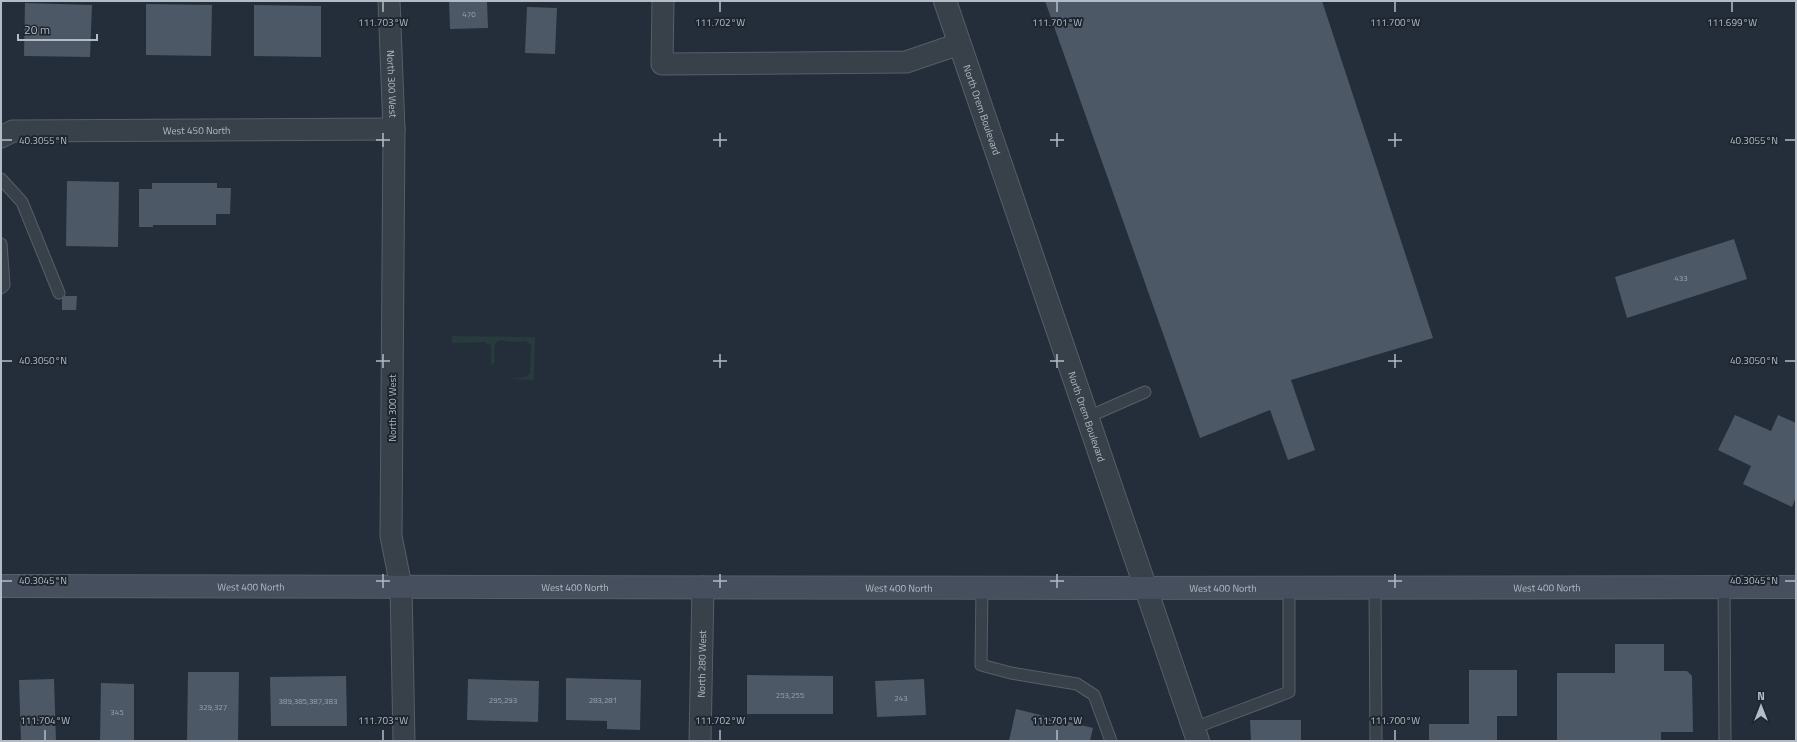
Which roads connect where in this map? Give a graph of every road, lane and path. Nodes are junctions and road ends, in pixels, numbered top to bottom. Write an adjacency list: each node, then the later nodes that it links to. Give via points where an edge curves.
1 (389, 1): 5 (street, North 300 West)
2 (663, 1): 4 (street, via 662,64 906,62)
3 (945, 1): 4 (street, North Orem Boulevard)
4 (959, 44): 12 (street, North Orem Boulevard)
5 (394, 129): 6 (street, West 450 North, via 13,131); 14 (street, North 300 West, via 391,536)
6 (1, 137)
7 (1, 179): 10 (lane, via 22,202)
8 (1, 244): 9 (lane, via 4,285)
9 (1, 288)
10 (58, 293)
11 (1145, 392): 12 (lane)
12 (1088, 417): 19 (street, North Orem Boulevard)
13 (1, 586): 14 (main road, West 400 North)
14 (401, 586): 15 (main road, West 400 North); 23 (street, North 300 West)
15 (704, 587): 18 (main road, West 400 North); 24 (street, North 280 West)
16 (1724, 587): 17 (main road, West 400 North); 21 (main road, West 400 North); 27 (lane)
17 (1796, 587)
18 (982, 588): 19 (main road, West 400 North); 25 (lane, via 981,665 1011,673 1077,684 1094,695)
19 (1147, 588): 20 (main road, West 400 North); 22 (street, North Orem Boulevard)
20 (1289, 588): 21 (main road, West 400 North); 22 (lane, via 1289,692)
21 (1375, 588): 26 (lane)
22 (1196, 735)
23 (404, 741)
24 (700, 741)
25 (1111, 741)
26 (1376, 741)
27 (1726, 741)

